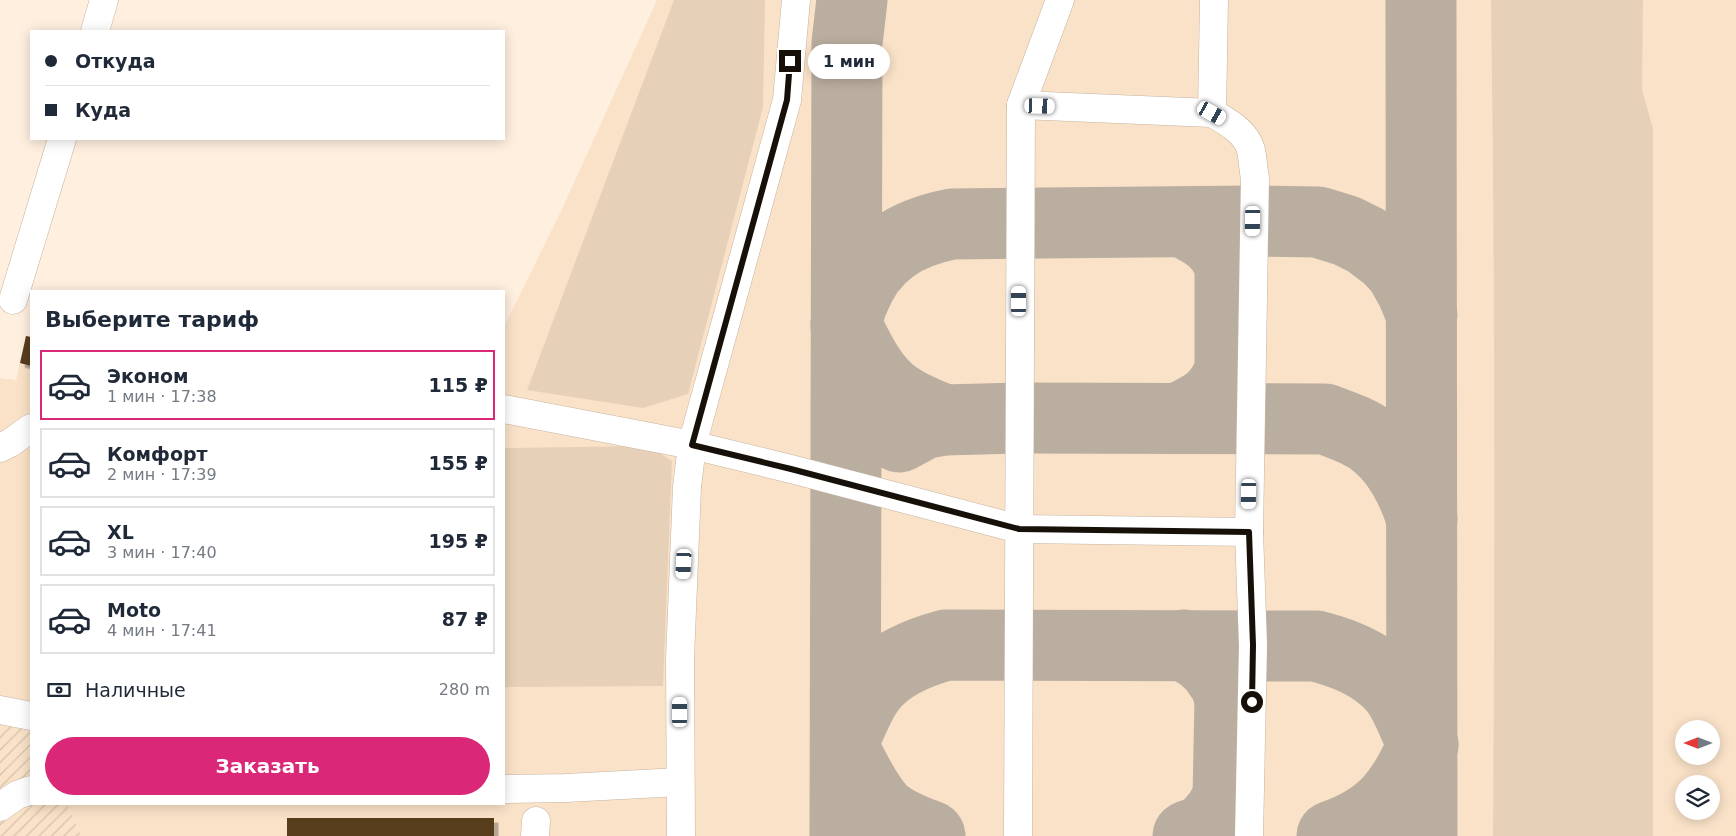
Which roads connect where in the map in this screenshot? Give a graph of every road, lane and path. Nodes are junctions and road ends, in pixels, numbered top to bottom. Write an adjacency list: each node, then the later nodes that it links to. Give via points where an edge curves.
1 (104, 0): 5 (lane)
2 (796, 0): 12 (lane, via 787,100)
3 (1060, 0): 6 (lane)
4 (1214, 0): 7 (lane)
5 (95, 30)
6 (1021, 105): 7 (lane); 14 (lane)
7 (1212, 113): 15 (lane, via 1231,124 1244,137 1251,150 1254,178)
8 (62, 140): 9 (lane)
9 (15, 301)
10 (505, 409): 12 (lane)
11 (30, 429): 13 (lane)
12 (692, 445): 14 (lane); 18 (lane, via 687,487 680,659)
13 (0, 448)
14 (1019, 529): 15 (lane); 23 (lane)
15 (1249, 532): 24 (lane, via 1253,645)
16 (0, 710): 17 (lane)
17 (30, 716)
18 (680, 782): 19 (lane); 22 (lane)
19 (505, 789)
20 (30, 790): 21 (lane)
21 (0, 807)
22 (681, 836)
23 (1018, 836)
24 (1249, 836)

